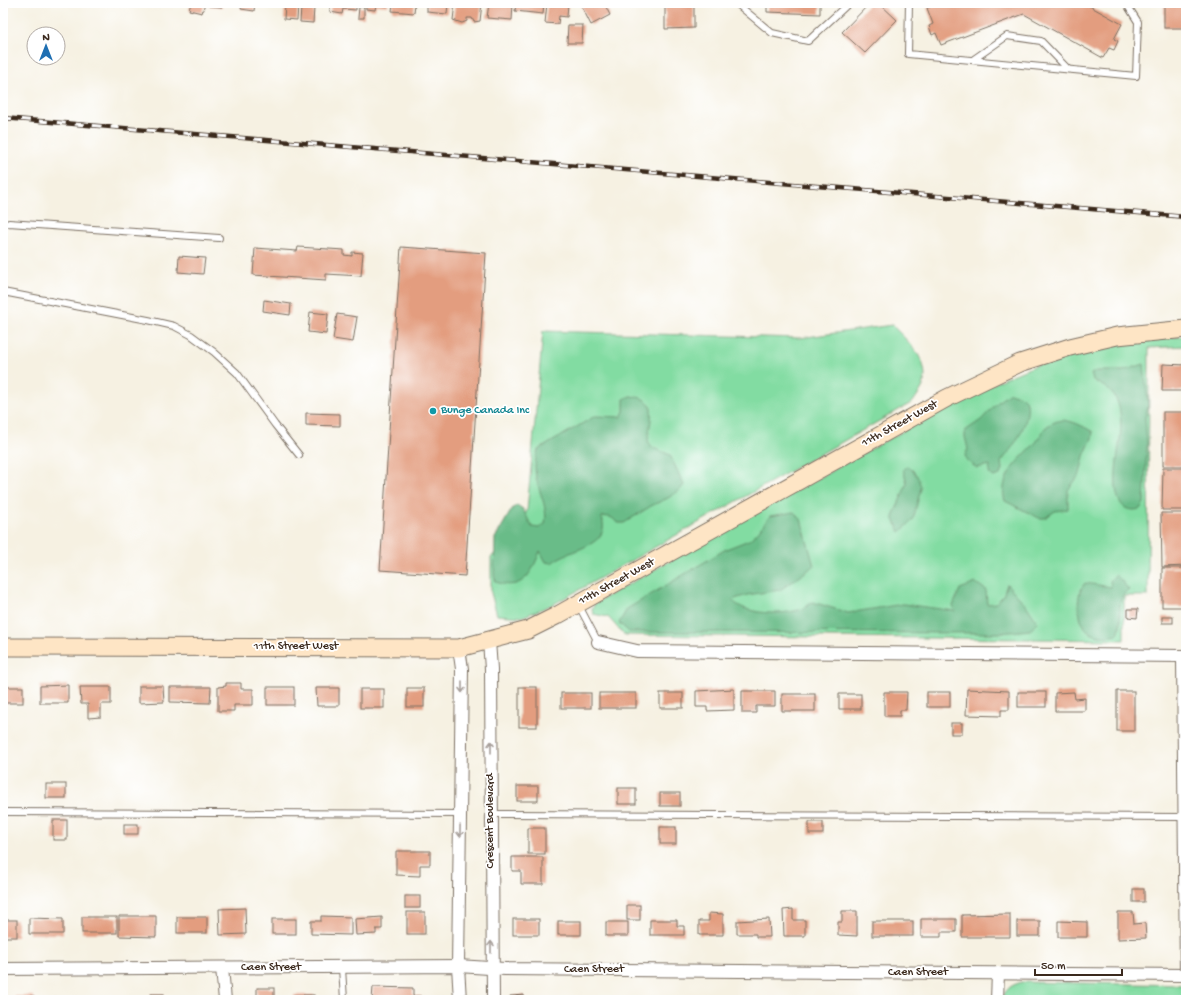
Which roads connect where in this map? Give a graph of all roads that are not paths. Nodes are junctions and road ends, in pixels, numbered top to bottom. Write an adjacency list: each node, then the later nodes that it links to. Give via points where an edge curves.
1 (736, 3): 2 (lane, via 772,33 808,41)
2 (849, 3)
3 (909, 3): 5 (lane, via 908,54)
4 (1126, 3): 6 (lane, via 1138,22 1136,76)
5 (974, 59): 6 (lane); 6 (lane, via 1007,36 1041,41)
6 (1068, 69)
7 (3, 225): 8 (lane, via 9,223)
8 (219, 238)
9 (3, 292): 11 (lane, via 148,320 174,326 191,335 237,373)
10 (1186, 329): 12 (main road, 11th Street West, via 1116,336 1020,363 947,398)
11 (299, 455)
12 (578, 604): 13 (main road, 11th Street West, via 528,630); 14 (lane)
13 (489, 641): 16 (main road, 11th Street West); 20 (street, Crescent Boulevard, one-way to 13)
14 (598, 642): 17 (street, via 637,651)
15 (3, 647): 16 (main road, 11th Street West)
16 (459, 648): 19 (street, one-way to 19, via 462,669)
17 (1184, 656): 21 (street)
18 (3, 812): 19 (lane)
19 (461, 814): 22 (street, one-way to 22)
20 (491, 814): 21 (lane); 23 (street, Crescent Boulevard, one-way to 20)
21 (1186, 817): 28 (street)
22 (458, 966): 23 (street, Caen Street); 25 (street, Caen Street); 31 (street)
23 (491, 967): 27 (street, Caen Street); 32 (street, Crescent Boulevard)
24 (222, 968): 25 (street, Caen Street); 26 (street, Caen Street); 29 (street)
25 (342, 968): 30 (lane)
26 (3, 969)
27 (998, 973): 28 (street, Caen Street); 33 (street)
28 (1186, 976)
29 (225, 1000)
30 (344, 1000)
31 (460, 1000)
32 (493, 1000)
33 (997, 1000)

